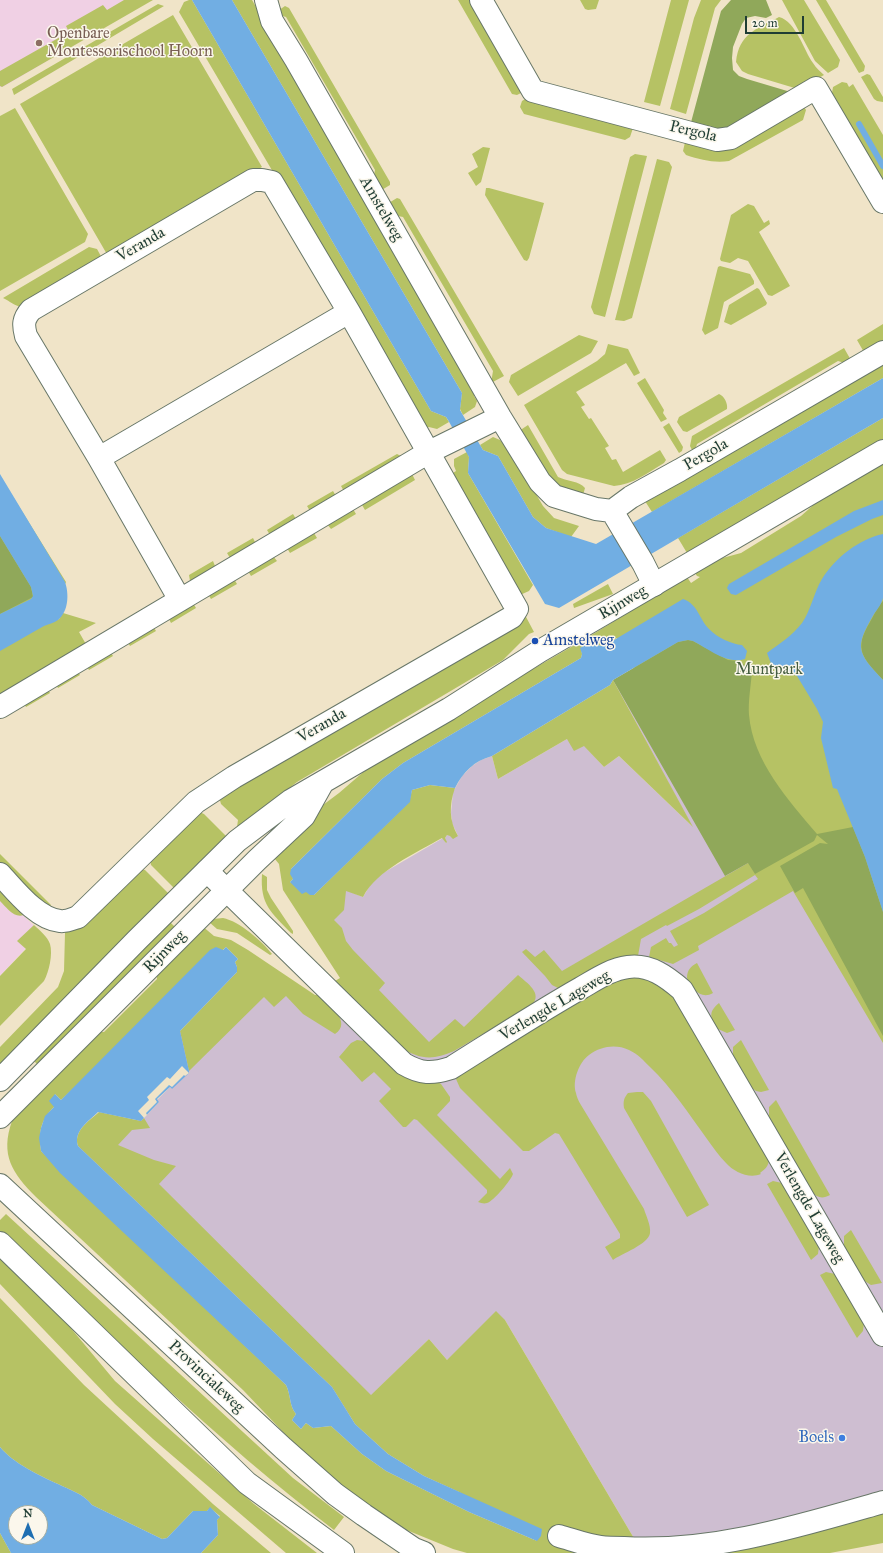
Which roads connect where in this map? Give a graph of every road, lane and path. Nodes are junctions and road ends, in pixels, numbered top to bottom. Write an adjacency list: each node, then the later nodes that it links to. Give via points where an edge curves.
1 (266, 0): 6 (street, Amstelweg, via 272,21)
2 (481, 0): 3 (street, Pergola, via 533,91 717,140 731,138 816,88)
3 (883, 202)
4 (349, 312): 8 (street, Veranda); 9 (street); 9 (street, Veranda, via 272,182 253,180 109,263 31,310 24,321 26,336)
5 (883, 352): 10 (street, Pergola, via 631,497)
6 (500, 417): 8 (street); 10 (street, Amstelweg, via 540,482 554,496 596,508)
7 (883, 451): 11 (street, Rijnweg)
8 (429, 452): 12 (street); 16 (street, Veranda, via 517,609 512,617 234,777 196,802 78,916 60,921 38,912)
9 (99, 458): 12 (street, Veranda)
10 (617, 519): 11 (street)
11 (654, 585): 14 (street, Rijnweg)
12 (180, 600): 13 (street)
13 (0, 707)
14 (324, 782): 15 (street, Rijnweg, via 290,800 237,841); 17 (street, Rijnweg, via 304,816)
15 (207, 871): 17 (street, Verlengde Lageweg); 18 (street, Rijnweg)
16 (0, 874)
17 (226, 890): 19 (street, Rijnweg); 22 (street, Verlengde Lageweg, via 404,1064 414,1070 428,1073 451,1068 552,1005 611,972 628,967 644,968 668,978 682,990)
18 (0, 1080)
19 (0, 1117)
20 (0, 1185): 25 (street, Provincialeweg, via 335,1494)
21 (0, 1242): 26 (street, via 247,1483)
22 (883, 1335)
23 (883, 1502): 24 (street, via 791,1528 689,1548 600,1547)
24 (559, 1536)
25 (417, 1552)
26 (343, 1553)

